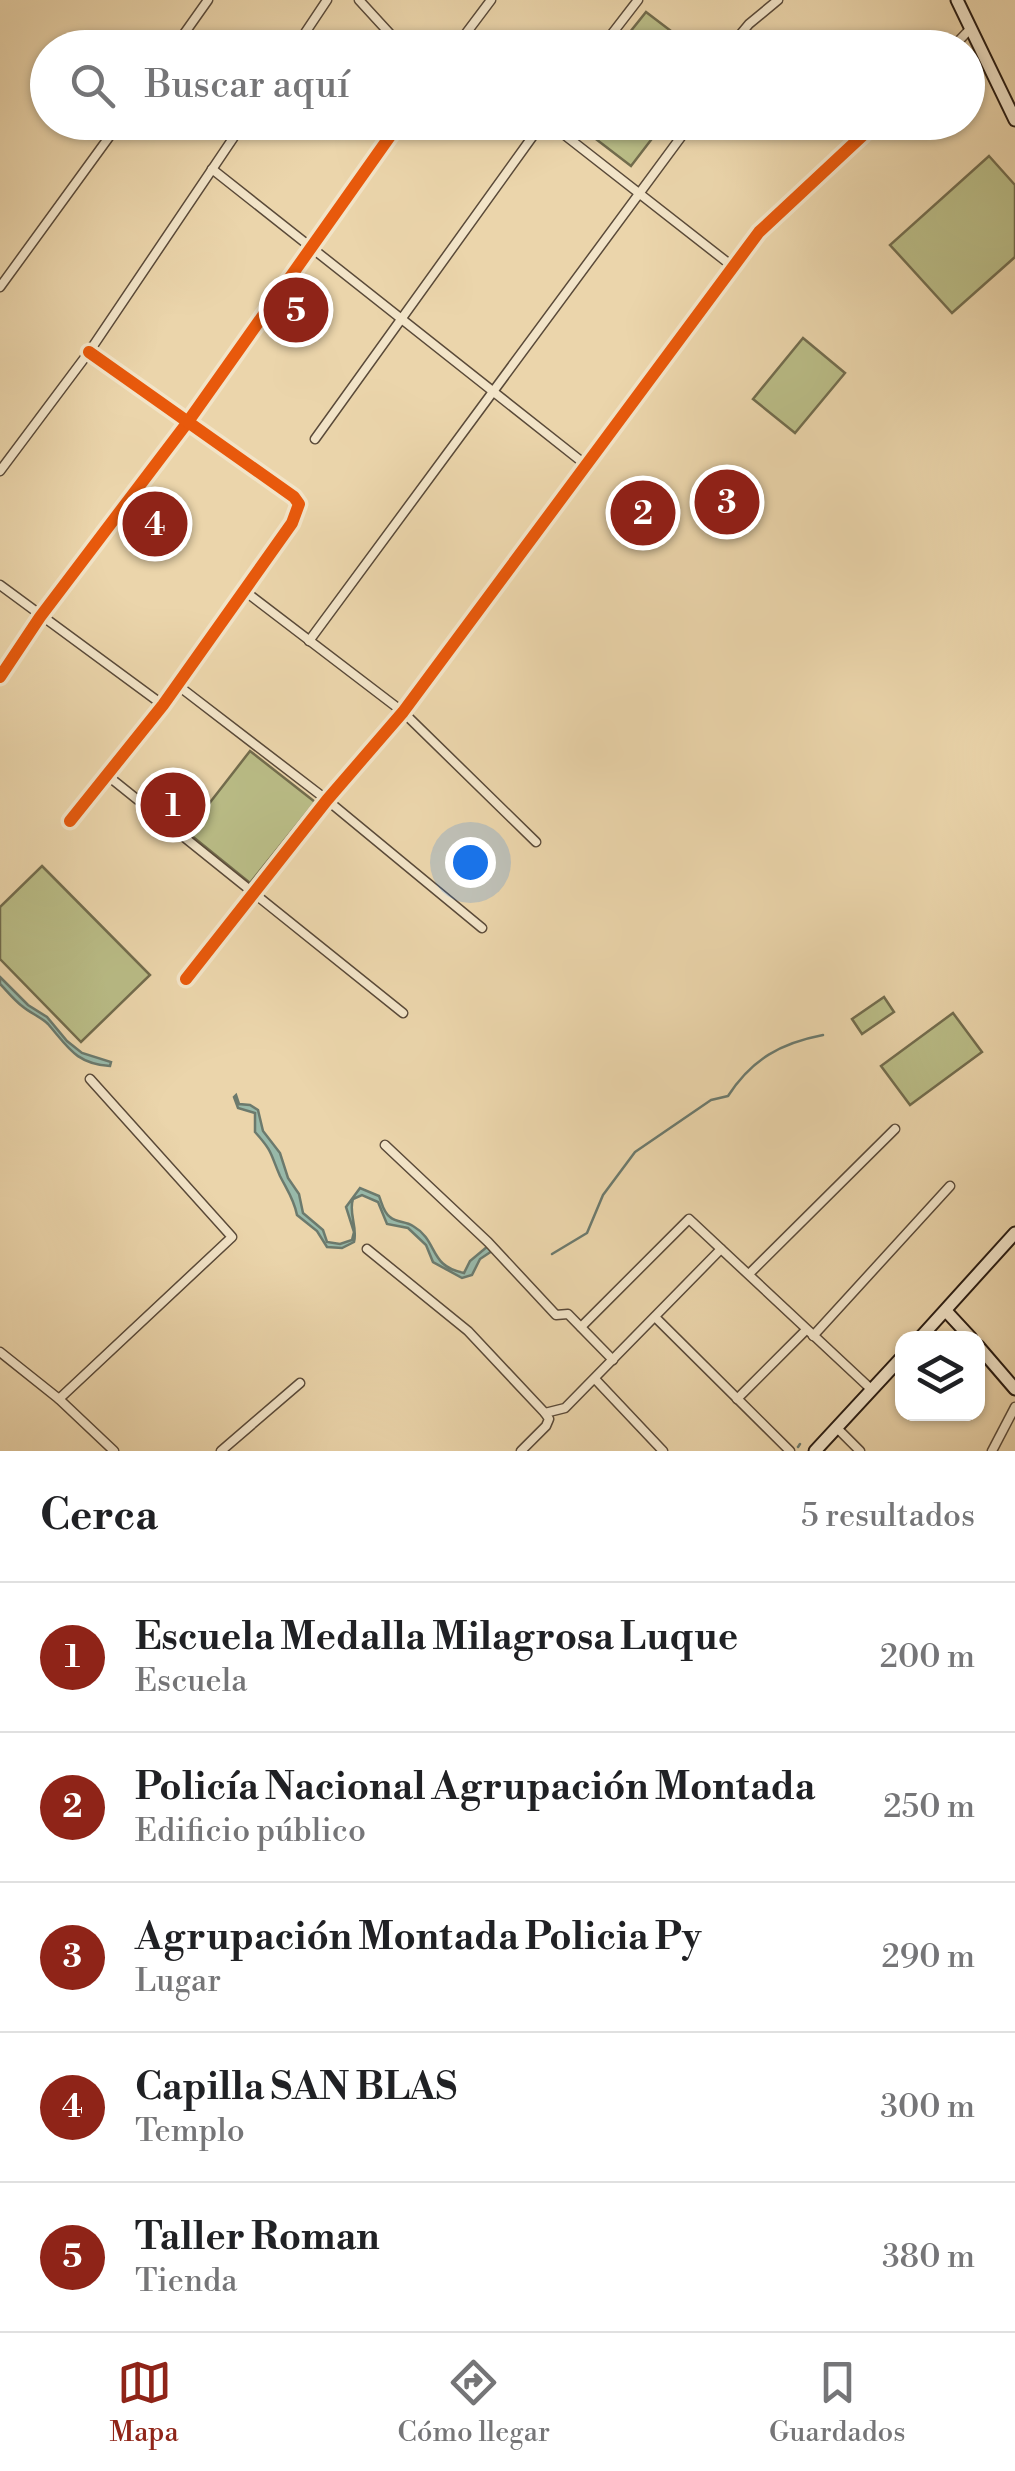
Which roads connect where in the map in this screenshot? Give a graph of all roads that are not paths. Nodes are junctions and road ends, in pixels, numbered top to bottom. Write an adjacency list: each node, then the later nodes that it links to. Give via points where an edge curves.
1 (208, 0): 9 (street)
2 (327, 0): 10 (street)
3 (359, 0): 11 (street)
4 (491, 0): 12 (street)
5 (638, 0): 13 (street)
6 (778, 0): 14 (street)
7 (956, 0): 8 (street)
8 (971, 28)
9 (187, 30)
10 (307, 30)
11 (387, 30)
12 (468, 30)
13 (615, 30)
14 (744, 30)
15 (985, 57): 16 (street)
16 (1015, 120)
17 (107, 140): 28 (street)
18 (232, 140): 24 (street)
19 (387, 140): 26 (street)
20 (533, 140): 29 (street)
21 (569, 140): 25 (street)
22 (680, 140): 25 (street)
23 (857, 140): 27 (street, via 758,232)
24 (212, 170): 26 (street); 30 (street)
25 (640, 197): 27 (street); 31 (street)
26 (311, 250): 29 (street); 32 (street)
27 (732, 266): 34 (street)
28 (0, 287)
29 (401, 318): 31 (street); 33 (street)
30 (88, 352): 32 (street); 35 (street)
31 (493, 392): 34 (street); 39 (street)
32 (188, 423): 37 (street, via 299,504); 38 (street)
33 (316, 439)
34 (586, 464): 43 (street)
35 (0, 471)
36 (0, 586): 38 (street)
37 (242, 589): 39 (street); 41 (street)
38 (40, 617): 40 (street); 42 (street)
39 (309, 642): 43 (street)
40 (0, 677)
41 (176, 684): 42 (street); 45 (street)
42 (163, 704): 44 (street)
43 (402, 712): 45 (street); 47 (street)
44 (108, 776): 46 (street); 48 (street)
45 (328, 800): 48 (street); 49 (street)
46 (70, 821)
47 (536, 842)
48 (254, 894): 50 (street); 51 (street)
49 (482, 928)
50 (186, 979)
51 (402, 1013)
52 (90, 1079): 74 (street, via 232,1237)
53 (896, 1130): 59 (street)
54 (384, 1145): 62 (street, via 552,1312 568,1314)
55 (950, 1186): 65 (street)
56 (1015, 1233): 60 (street)
57 (368, 1249): 77 (street, via 468,1332)
58 (722, 1249): 59 (street); 61 (street); 62 (street, via 689,1219)
59 (749, 1274): 65 (street)
60 (946, 1311): 63 (street); 64 (street)
61 (655, 1317): 68 (street); 75 (street)
62 (581, 1327): 68 (street)
63 (927, 1331)
64 (964, 1331)
65 (810, 1333): 73 (street); 75 (street)
66 (0, 1352): 74 (street)
67 (985, 1354): 72 (street)
68 (613, 1360): 70 (street)
69 (895, 1365): 73 (street)
70 (596, 1379): 77 (street); 84 (street)
71 (300, 1383): 81 (street)
72 (1015, 1388)
73 (872, 1390): 78 (street)
74 (59, 1399): 80 (street)
75 (737, 1399): 85 (street)
76 (1015, 1407): 88 (street)
77 (547, 1413): 79 (street, via 546,1426)
78 (837, 1428): 86 (street); 87 (street)
79 (532, 1442): 82 (street); 83 (street)
80 (114, 1451)
81 (221, 1451)
82 (521, 1451)
83 (541, 1451)
84 (663, 1451)
85 (790, 1451)
86 (815, 1451)
87 (860, 1451)
88 (992, 1451)

